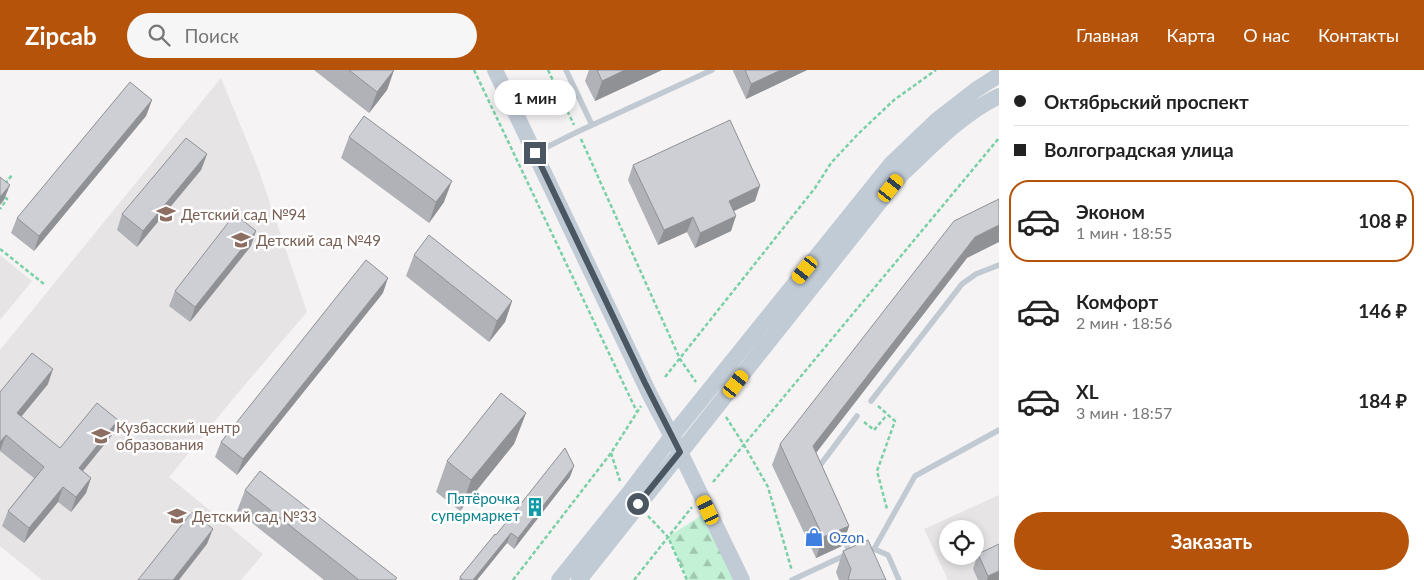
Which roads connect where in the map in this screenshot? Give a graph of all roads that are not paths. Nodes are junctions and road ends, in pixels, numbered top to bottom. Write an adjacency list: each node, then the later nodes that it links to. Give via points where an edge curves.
1 (495, 70): 7 (main road)
2 (566, 70): 6 (lane)
3 (712, 70): 6 (lane)
4 (999, 75): 12 (main road, via 937,120 891,164)
5 (999, 96): 13 (main road, via 946,132 902,174)
6 (592, 125): 7 (lane)
7 (535, 153): 12 (main road)
8 (999, 265): 9 (lane, via 976,274 962,284)
9 (871, 400)
10 (857, 416): 14 (lane, via 817,469)
11 (999, 430): 16 (lane, via 915,476)
12 (672, 436): 13 (main road); 21 (main road)
13 (680, 452): 22 (main road); 23 (main road)
14 (816, 477)
15 (839, 527): 19 (lane)
16 (874, 549): 17 (lane); 24 (lane, via 888,555)
17 (866, 550)
18 (858, 552): 19 (lane)
19 (850, 553): 20 (lane)
20 (793, 579)
21 (560, 580)
22 (578, 580)
23 (742, 580)
24 (900, 580)

